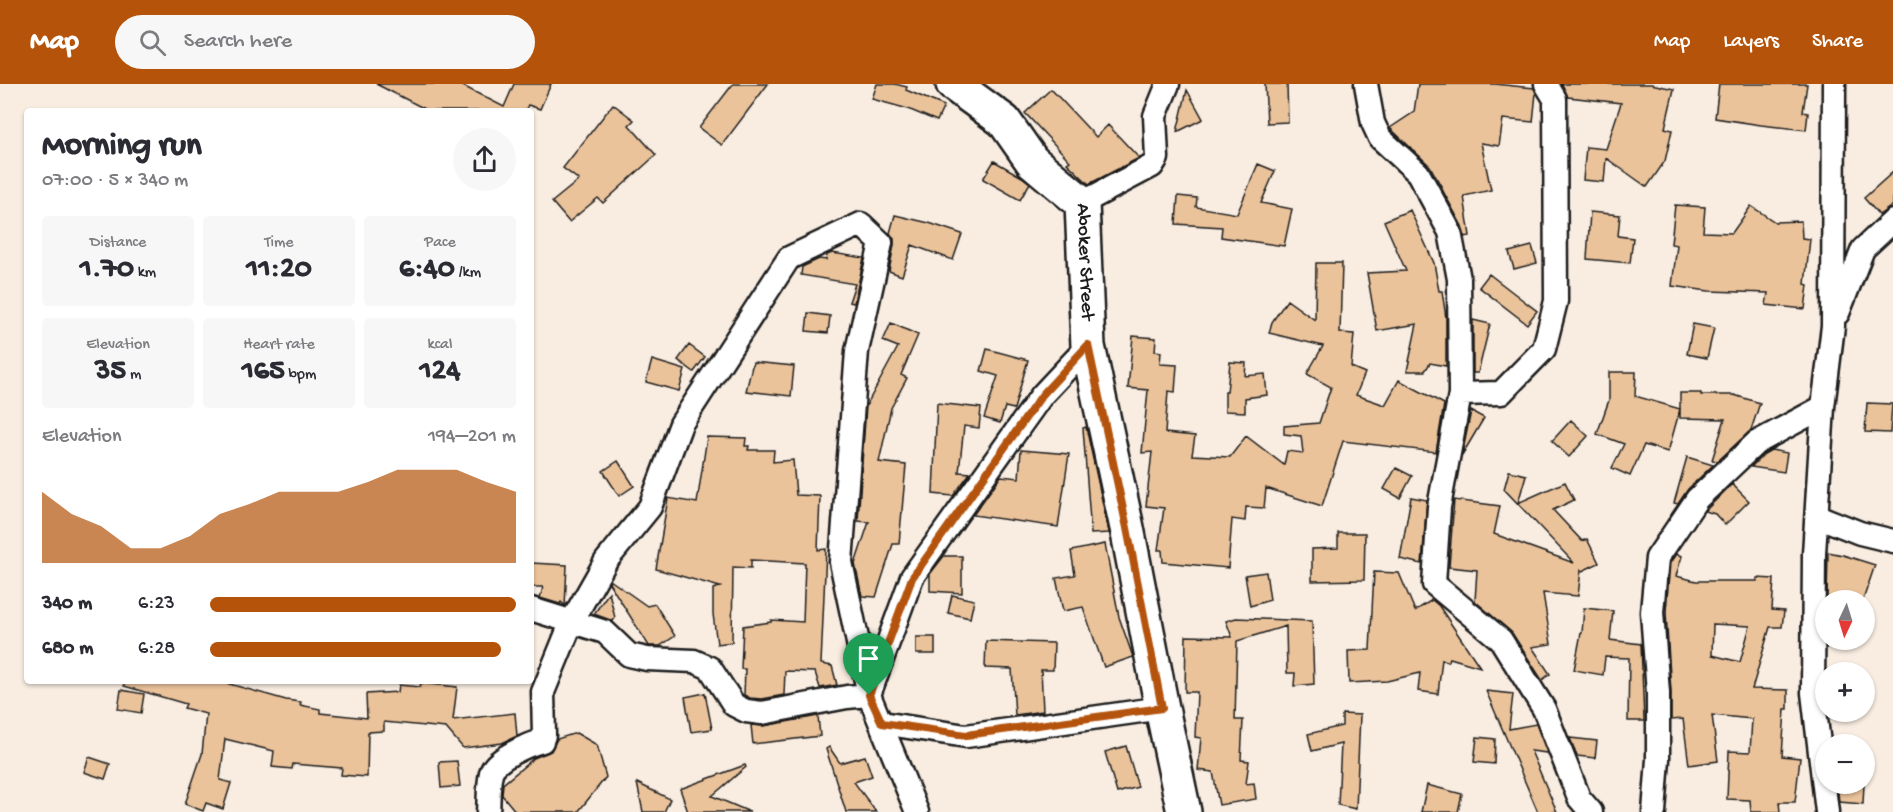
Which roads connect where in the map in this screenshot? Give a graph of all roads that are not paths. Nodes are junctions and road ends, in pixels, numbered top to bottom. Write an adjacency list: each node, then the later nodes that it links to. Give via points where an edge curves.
1 (953, 84): 6 (main road, Aboker Street, via 1004,121 1032,161)
2 (1168, 84): 6 (street, via 1155,116 1157,158 1152,165)
3 (1366, 84): 10 (street, via 1373,123 1380,138 1418,173 1450,232 1459,279)
4 (1546, 84): 10 (street, via 1555,99 1556,301 1544,349 1501,393)
5 (1834, 84): 8 (street)
6 (1082, 203): 9 (main road, Aboker Street)
7 (1893, 221): 8 (street, via 1863,249)
8 (1833, 326): 11 (street)
9 (1088, 345): 16 (street, via 1042,395 912,578); 17 (main road, Aboker Street)
10 (1460, 394): 22 (street, via 1439,507 1434,584 1501,640 1544,709 1579,798)
11 (1823, 407): 12 (street); 23 (street, via 1756,443 1697,499 1657,558 1652,612 1658,693)
12 (1817, 516): 13 (street); 24 (street, via 1813,693)
13 (1893, 541)
14 (534, 610): 15 (street)
15 (572, 621): 16 (street, via 605,632 630,655 694,661 710,668 734,705 746,711 762,713); 16 (street, via 606,561 650,507 681,424 789,258 861,224 880,243 857,351 841,562); 19 (street, via 543,692 542,741 528,745 491,771)
16 (869, 695): 18 (street)
17 (1162, 708): 18 (street, via 966,735); 21 (main road, Aboker Street)
18 (882, 723): 20 (street)
19 (488, 812)
20 (917, 812)
21 (1184, 812)
22 (1591, 812)
23 (1654, 812)
24 (1827, 812)

